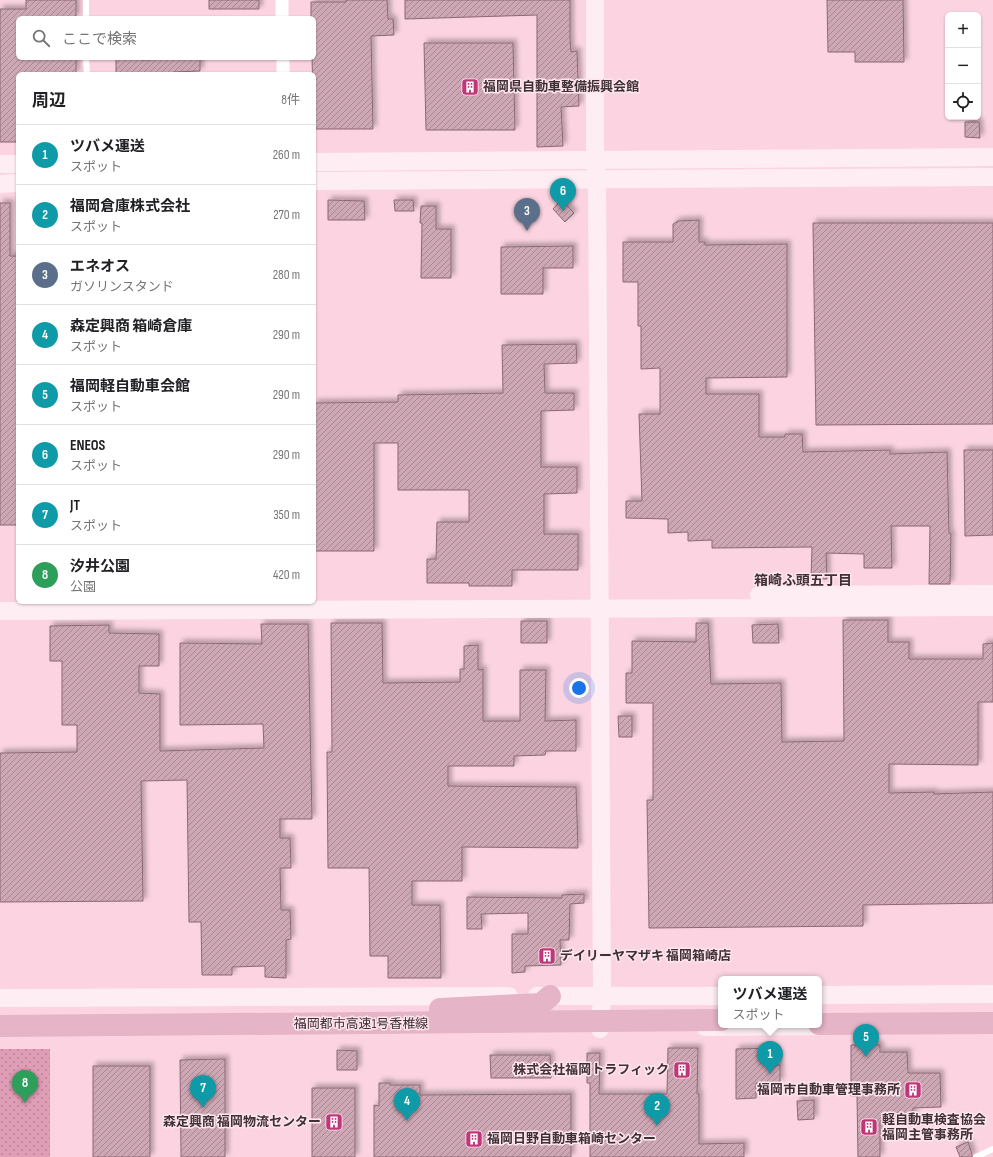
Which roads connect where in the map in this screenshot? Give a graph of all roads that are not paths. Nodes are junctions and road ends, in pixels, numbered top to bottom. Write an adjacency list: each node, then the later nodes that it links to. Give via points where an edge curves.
1 (86, 0): 4 (lane)
2 (282, 0): 5 (street)
3 (595, 0): 11 (street)
4 (86, 16)
5 (282, 16)
6 (86, 60): 8 (lane)
7 (283, 60): 9 (street)
8 (87, 72)
9 (283, 72)
10 (993, 157): 11 (street)
11 (595, 160): 12 (street); 16 (street)
12 (316, 162)
13 (0, 164): 14 (street)
14 (16, 164)
15 (993, 177): 16 (street)
16 (597, 180): 17 (street); 24 (street)
17 (316, 182)
18 (0, 184): 19 (street)
19 (16, 184)
20 (993, 594): 24 (street)
21 (316, 598): 24 (street)
22 (0, 599): 23 (street)
23 (16, 599)
24 (599, 602): 25 (street); 26 (street); 28 (street)
25 (993, 607)
26 (0, 611)
27 (993, 994): 29 (street)
28 (602, 995): 30 (street); 31 (street); 43 (street)
29 (822, 995)
30 (550, 996): 32 (street); 33 (highway, via 541,1004 358,1012)
31 (718, 996)
32 (0, 998)
33 (0, 1011)
34 (718, 1020): 40 (highway, 福岡都市高速1号香椎線)
35 (822, 1020): 36 (highway)
36 (993, 1020)
37 (718, 1024): 44 (highway, 福岡都市高速1号香椎線)
38 (822, 1024): 39 (highway)
39 (993, 1024): 41 (street)
40 (0, 1026)
41 (822, 1026)
42 (718, 1027): 43 (street)
43 (600, 1029): 45 (street)
44 (0, 1030)
45 (0, 1033)
46 (993, 1149): 47 (lane)
47 (976, 1157)

